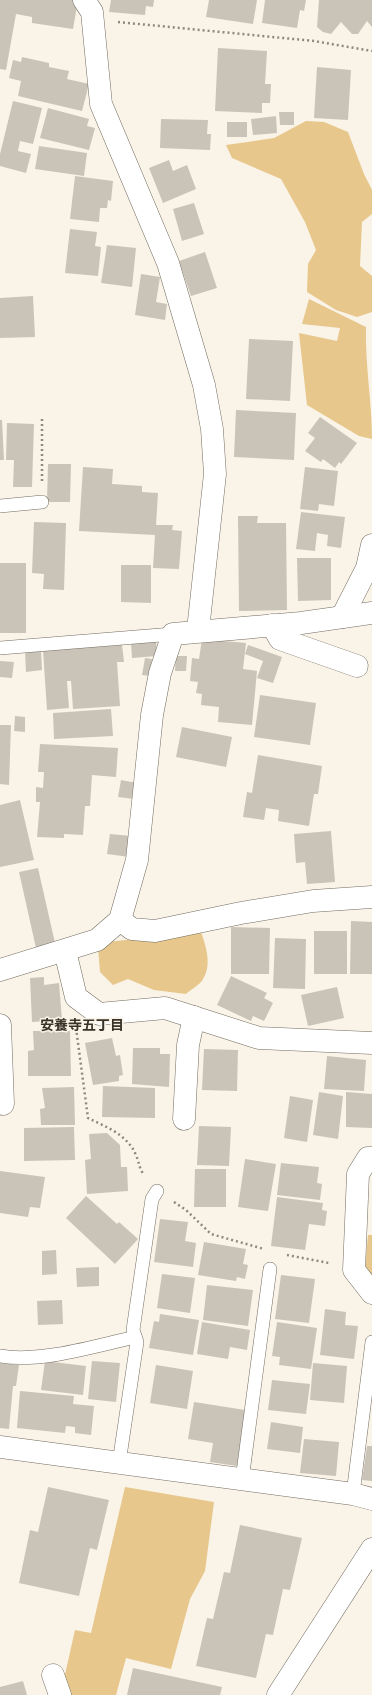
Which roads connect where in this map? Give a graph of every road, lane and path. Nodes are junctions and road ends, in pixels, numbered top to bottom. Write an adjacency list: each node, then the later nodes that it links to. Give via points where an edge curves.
1 (89, 10): 2 (path); 10 (street, via 101,104 168,263 207,400 215,474)
2 (372, 51)
3 (42, 417): 4 (path)
4 (42, 502): 5 (lane)
5 (0, 506)
6 (372, 546): 8 (street, via 367,568)
7 (372, 613): 8 (street)
8 (342, 617): 9 (street)
9 (272, 625): 10 (street); 13 (street, via 280,639)
10 (198, 630): 11 (street)
11 (173, 634): 12 (lane); 15 (street, via 160,673 152,715 137,860)
12 (0, 648)
13 (357, 666)
14 (372, 897): 15 (street, via 313,901 241,912 155,931 132,929)
15 (120, 920): 16 (street, via 97,940)
16 (65, 951): 17 (street); 18 (street, via 76,997)
17 (0, 970)
18 (99, 1014): 19 (street, via 165,1008); 25 (path, via 75,1025 88,1118 126,1138 136,1154 140,1170)
19 (194, 1017): 21 (street, via 259,1038); 23 (street, via 188,1045)
20 (0, 1025): 22 (street)
21 (372, 1043)
22 (3, 1104)
23 (184, 1119)
24 (372, 1158): 29 (street, via 368,1158 358,1174)
25 (157, 1192): 26 (path, via 186,1210 211,1234); 31 (lane, via 152,1199)
26 (268, 1250)
27 (282, 1254): 29 (path, via 341,1265)
28 (270, 1269): 36 (lane)
29 (354, 1270): 30 (street)
30 (372, 1293)
31 (135, 1337): 33 (lane, via 55,1354 9,1358); 35 (lane, via 137,1342)
32 (372, 1342): 37 (lane)
33 (0, 1356)
34 (0, 1447): 35 (street)
35 (119, 1463): 36 (street)
36 (242, 1480): 37 (street)
37 (362, 1497)
38 (372, 1549): 39 (street)
39 (278, 1695)

